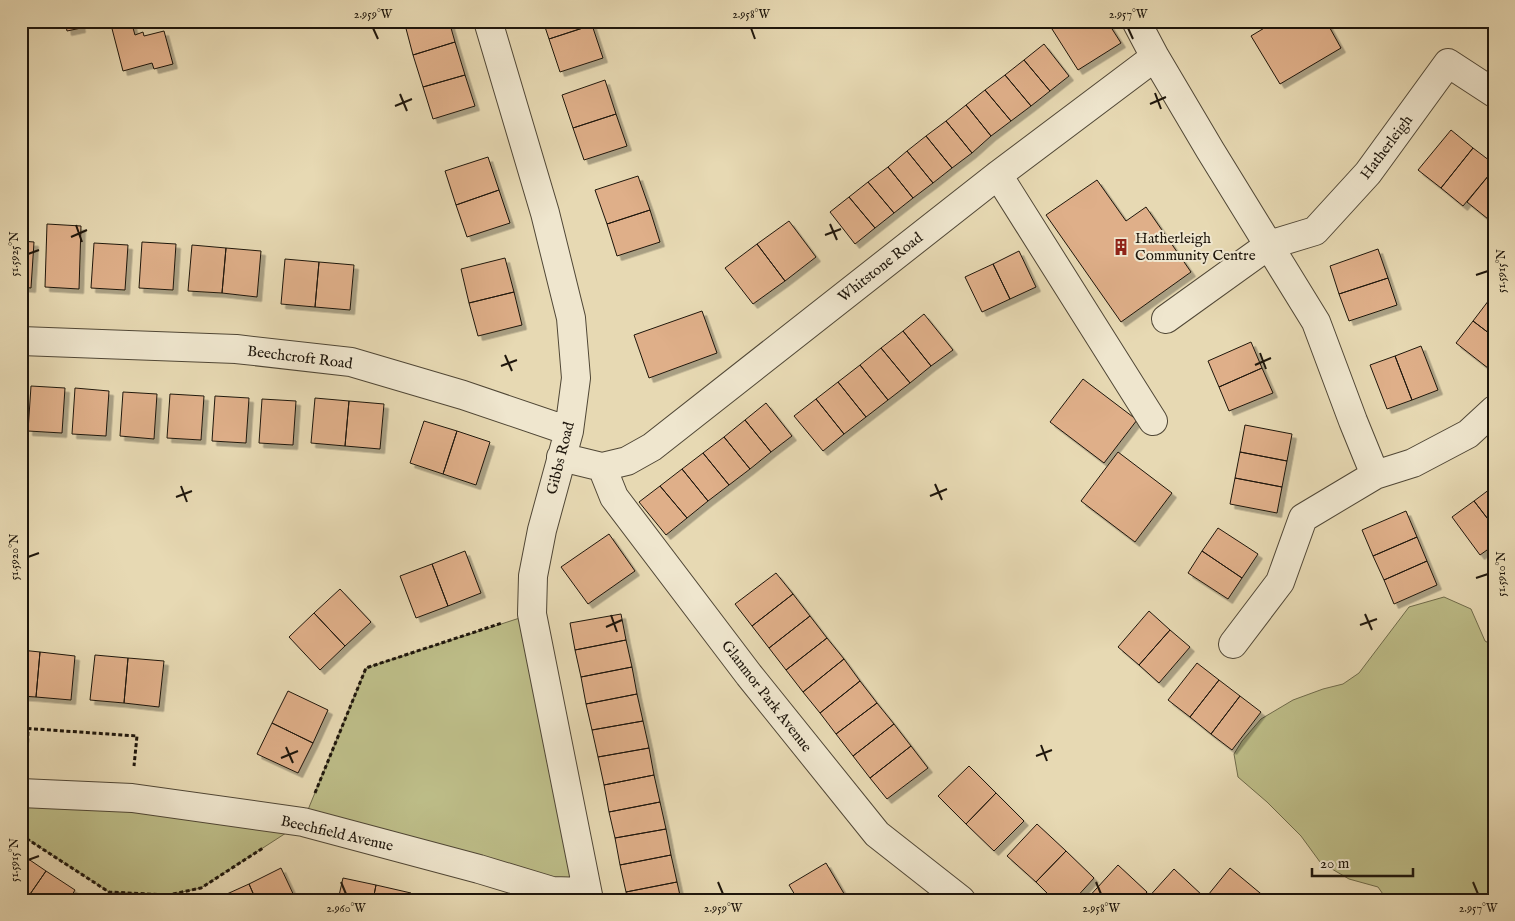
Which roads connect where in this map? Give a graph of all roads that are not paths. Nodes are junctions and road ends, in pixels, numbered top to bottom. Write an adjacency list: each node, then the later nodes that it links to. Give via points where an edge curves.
1 (488, 21): 11 (street, Gibbs Road, via 545,213 571,318 576,378)
2 (1136, 21): 3 (street)
3 (1155, 56): 5 (street, Whitstone Road); 6 (street)
4 (1494, 93): 6 (street, Hatherleigh, via 1448,63 1368,173 1315,231)
5 (998, 175): 10 (street); 13 (street, Whitstone Road, via 652,447 627,461)
6 (1269, 245): 7 (street); 14 (street, via 1316,322)
7 (1166, 319)
8 (21, 341): 11 (street, Beechcroft Road, via 236,349 351,362)
9 (1494, 410): 14 (street, via 1468,434 1413,463)
10 (1153, 422)
11 (569, 431): 12 (street, Gibbs Road)
12 (561, 457): 13 (street, Whitstone Road); 17 (street, Gibbs Road, via 533,576 532,614)
13 (602, 467): 18 (street, Glanmor Park Avenue, via 614,497 748,675 877,834)
14 (1375, 475): 15 (street, via 1303,518 1280,582)
15 (1233, 644)
16 (21, 793): 17 (street, Beechfield Avenue, via 132,798 303,822 552,891)
17 (588, 896)
18 (961, 900)

